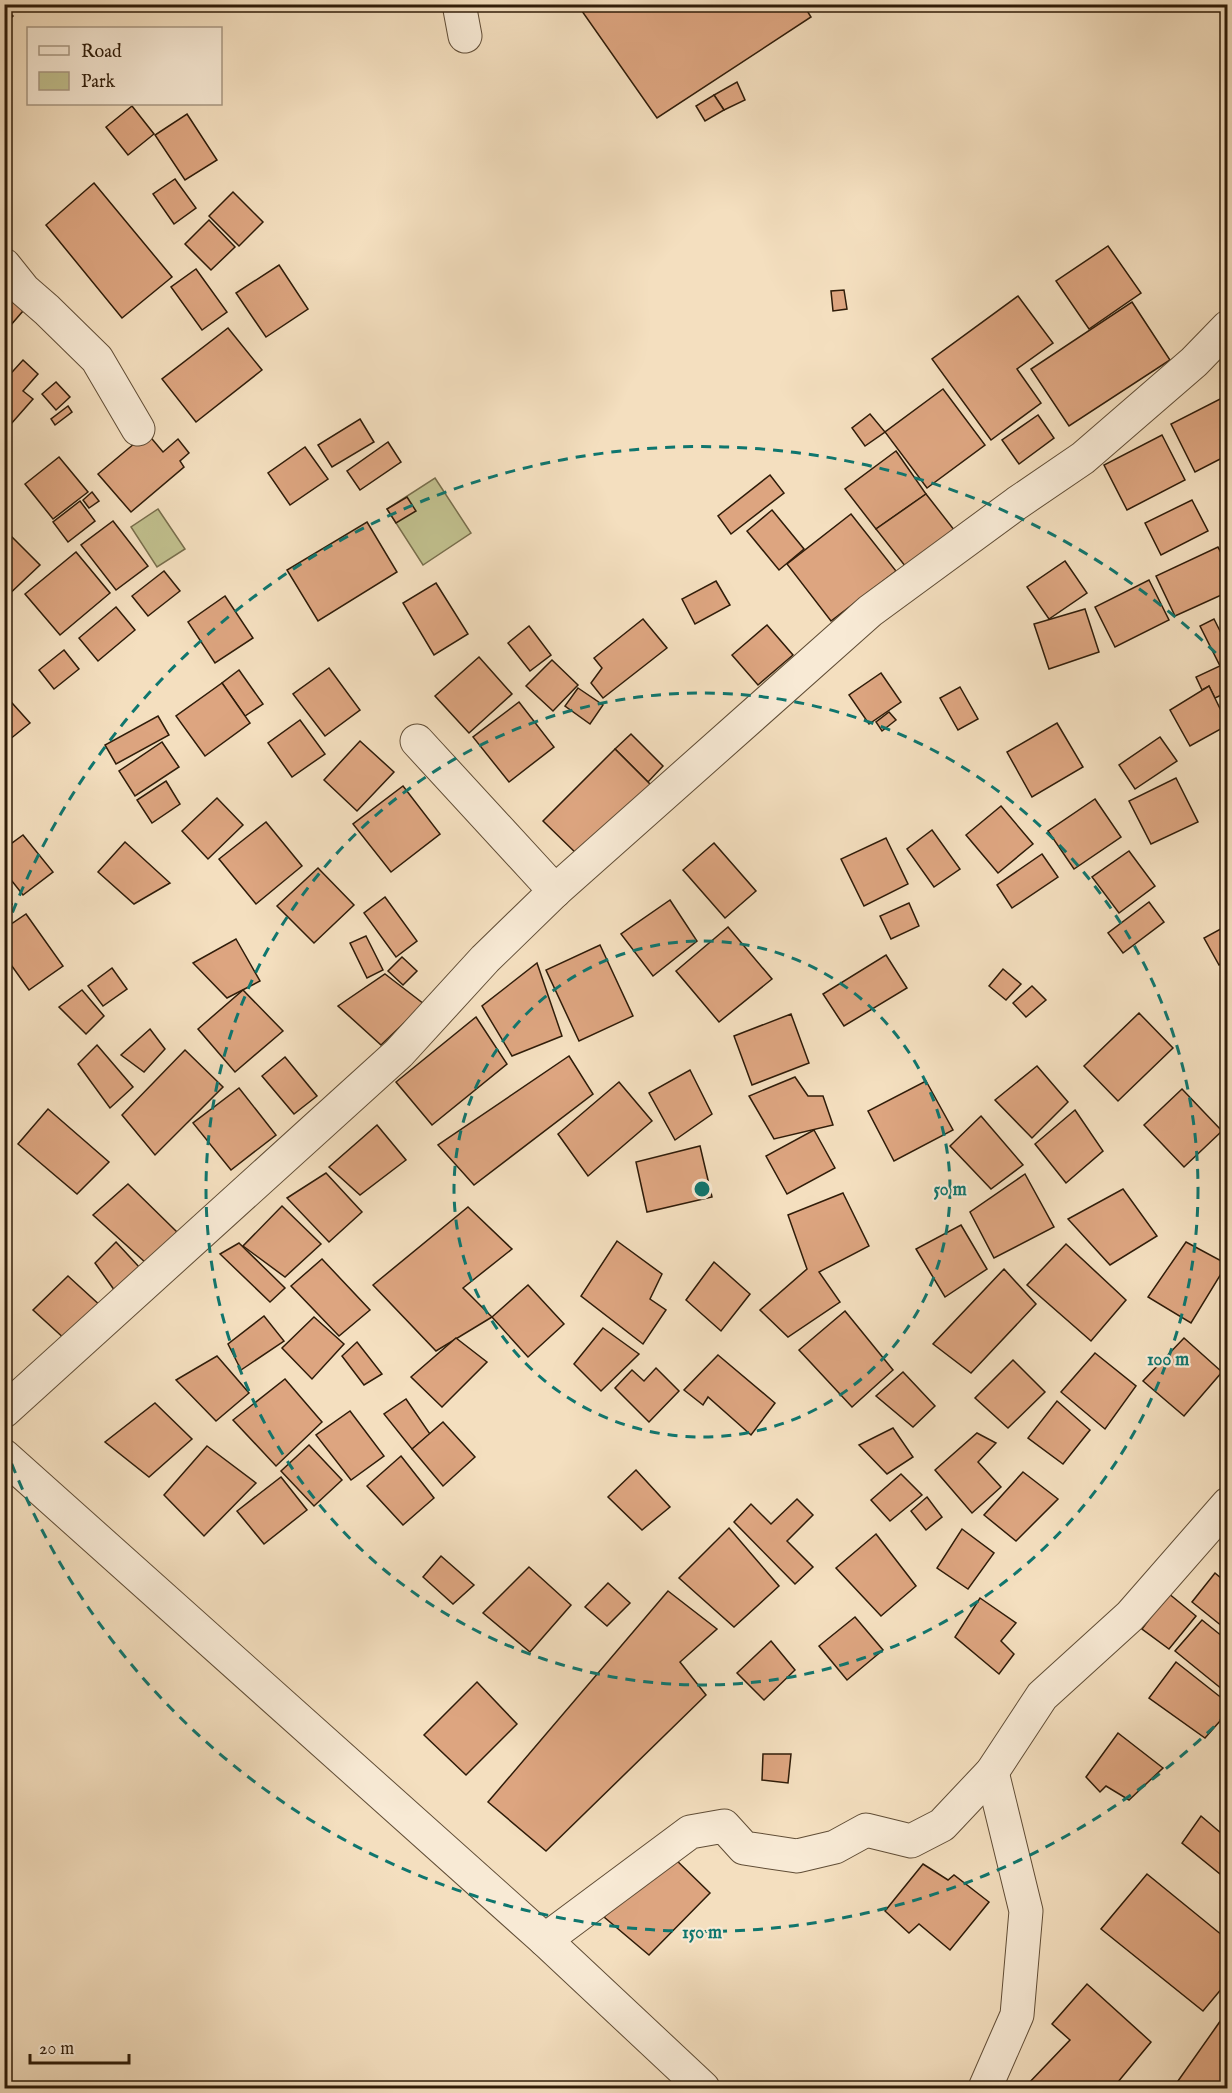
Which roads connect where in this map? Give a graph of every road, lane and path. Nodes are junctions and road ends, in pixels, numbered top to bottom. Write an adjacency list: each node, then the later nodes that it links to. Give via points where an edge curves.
1 (459, 4): 2 (street)
2 (465, 36)
3 (4, 265): 5 (street, via 24,290 97,359)
4 (1227, 327): 7 (street, via 1194,362 1083,458 870,611)
5 (138, 429)
6 (417, 741): 7 (street)
7 (555, 891): 8 (street, via 485,959 399,1053)
8 (4, 1411)
9 (4, 1456): 12 (street)
10 (1227, 1504): 11 (street, via 1130,1616 1042,1696)
11 (992, 1772): 12 (street, via 942,1825 911,1841 866,1830 835,1847 796,1856 744,1848 724,1826 690,1832); 14 (street, via 1026,1911 1017,2015)
12 (544, 1940): 13 (street)
13 (703, 2088)
14 (986, 2088)

